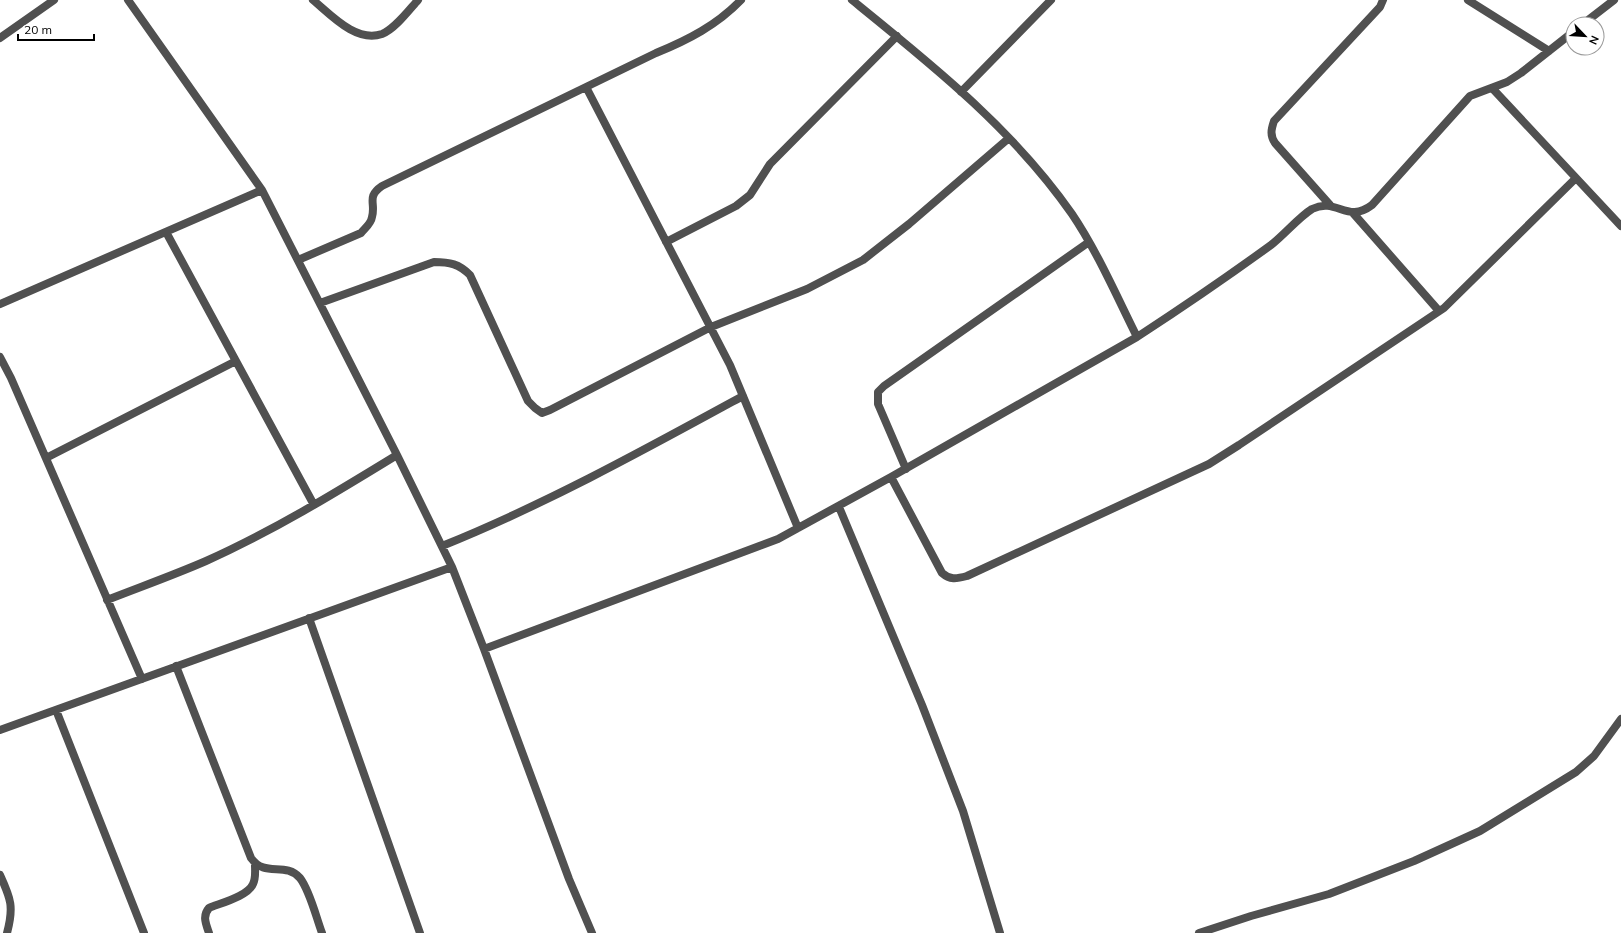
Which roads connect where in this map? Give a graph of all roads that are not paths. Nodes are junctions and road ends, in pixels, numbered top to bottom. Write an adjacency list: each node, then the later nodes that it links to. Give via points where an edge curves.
1 (54, 0): 13 (street)
2 (128, 0): 21 (street)
3 (313, 0): 4 (street, via 347,27 366,36 383,34 398,23)
4 (418, 0)
5 (741, 0): 16 (street, via 730,12 683,42)
6 (852, 0): 12 (street)
7 (1051, 0): 18 (street)
8 (1383, 0): 22 (street, via 1380,7 1274,121 1271,130 1275,143)
9 (1468, 0): 15 (street)
10 (1614, 0): 11 (street)
11 (1593, 16)
12 (897, 36): 18 (street); 26 (street, via 770,164 750,195 736,206)
13 (0, 38)
14 (1565, 38): 15 (street)
15 (1549, 51): 17 (street, via 1507,82)
16 (586, 87): 26 (street); 28 (street, via 382,186 375,191 372,218 361,233)
17 (1492, 88): 20 (street); 23 (street, via 1470,96 1372,205 1364,211)
18 (962, 92): 19 (street)
19 (1009, 138): 27 (street, via 1052,186); 32 (street, via 863,260 807,289)
20 (1576, 178): 24 (street); 31 (street)
21 (262, 190): 25 (street); 28 (street)
22 (1330, 205): 23 (street); 33 (street, via 1319,206 1310,211 1279,239 1218,284)
23 (1353, 213): 31 (street)
24 (1621, 226)
25 (166, 232): 30 (street); 35 (street)
26 (666, 242): 32 (street)
27 (1089, 242): 33 (street); 39 (street, via 878,392 878,404)
28 (298, 260): 29 (street)
29 (320, 303): 32 (street, via 434,262 457,264 470,275 528,401 542,413); 37 (street)
30 (0, 304)
31 (1439, 312): 40 (street, via 1209,464 967,576 947,578 942,573)
32 (711, 327): 36 (street)
33 (1138, 337): 39 (street)
34 (0, 357): 38 (street)
35 (236, 361): 38 (street); 41 (street)
36 (743, 396): 43 (street); 44 (street, via 563,492)
37 (397, 455): 41 (street); 44 (street)
38 (46, 458): 46 (street)
39 (906, 469): 40 (street)
40 (891, 477): 42 (street)
41 (314, 505): 46 (street, via 206,561)
42 (839, 507): 43 (street); 62 (street, via 925,712 963,811)
43 (798, 528): 48 (street, via 778,539)
44 (442, 546): 45 (street)
45 (452, 567): 47 (street); 48 (street)
46 (107, 600): 50 (street)
47 (309, 618): 49 (street); 60 (street)
48 (484, 649): 61 (street, via 569,879)
49 (176, 666): 50 (street); 54 (street, via 250,858)
50 (142, 679): 51 (street)
51 (56, 710): 53 (street); 57 (street)
52 (1621, 719): 63 (street, via 1594,756 1576,772 1480,830 1414,861 1328,894)
53 (0, 730)
54 (255, 865): 58 (street, via 256,877 248,891 205,912); 59 (street, via 282,869 299,878 305,887)
55 (0, 875): 56 (street, via 10,896 12,909)
56 (7, 933)
57 (144, 933)
58 (209, 933)
59 (322, 933)
60 (420, 933)
61 (592, 933)
62 (1000, 933)
63 (1199, 933)

